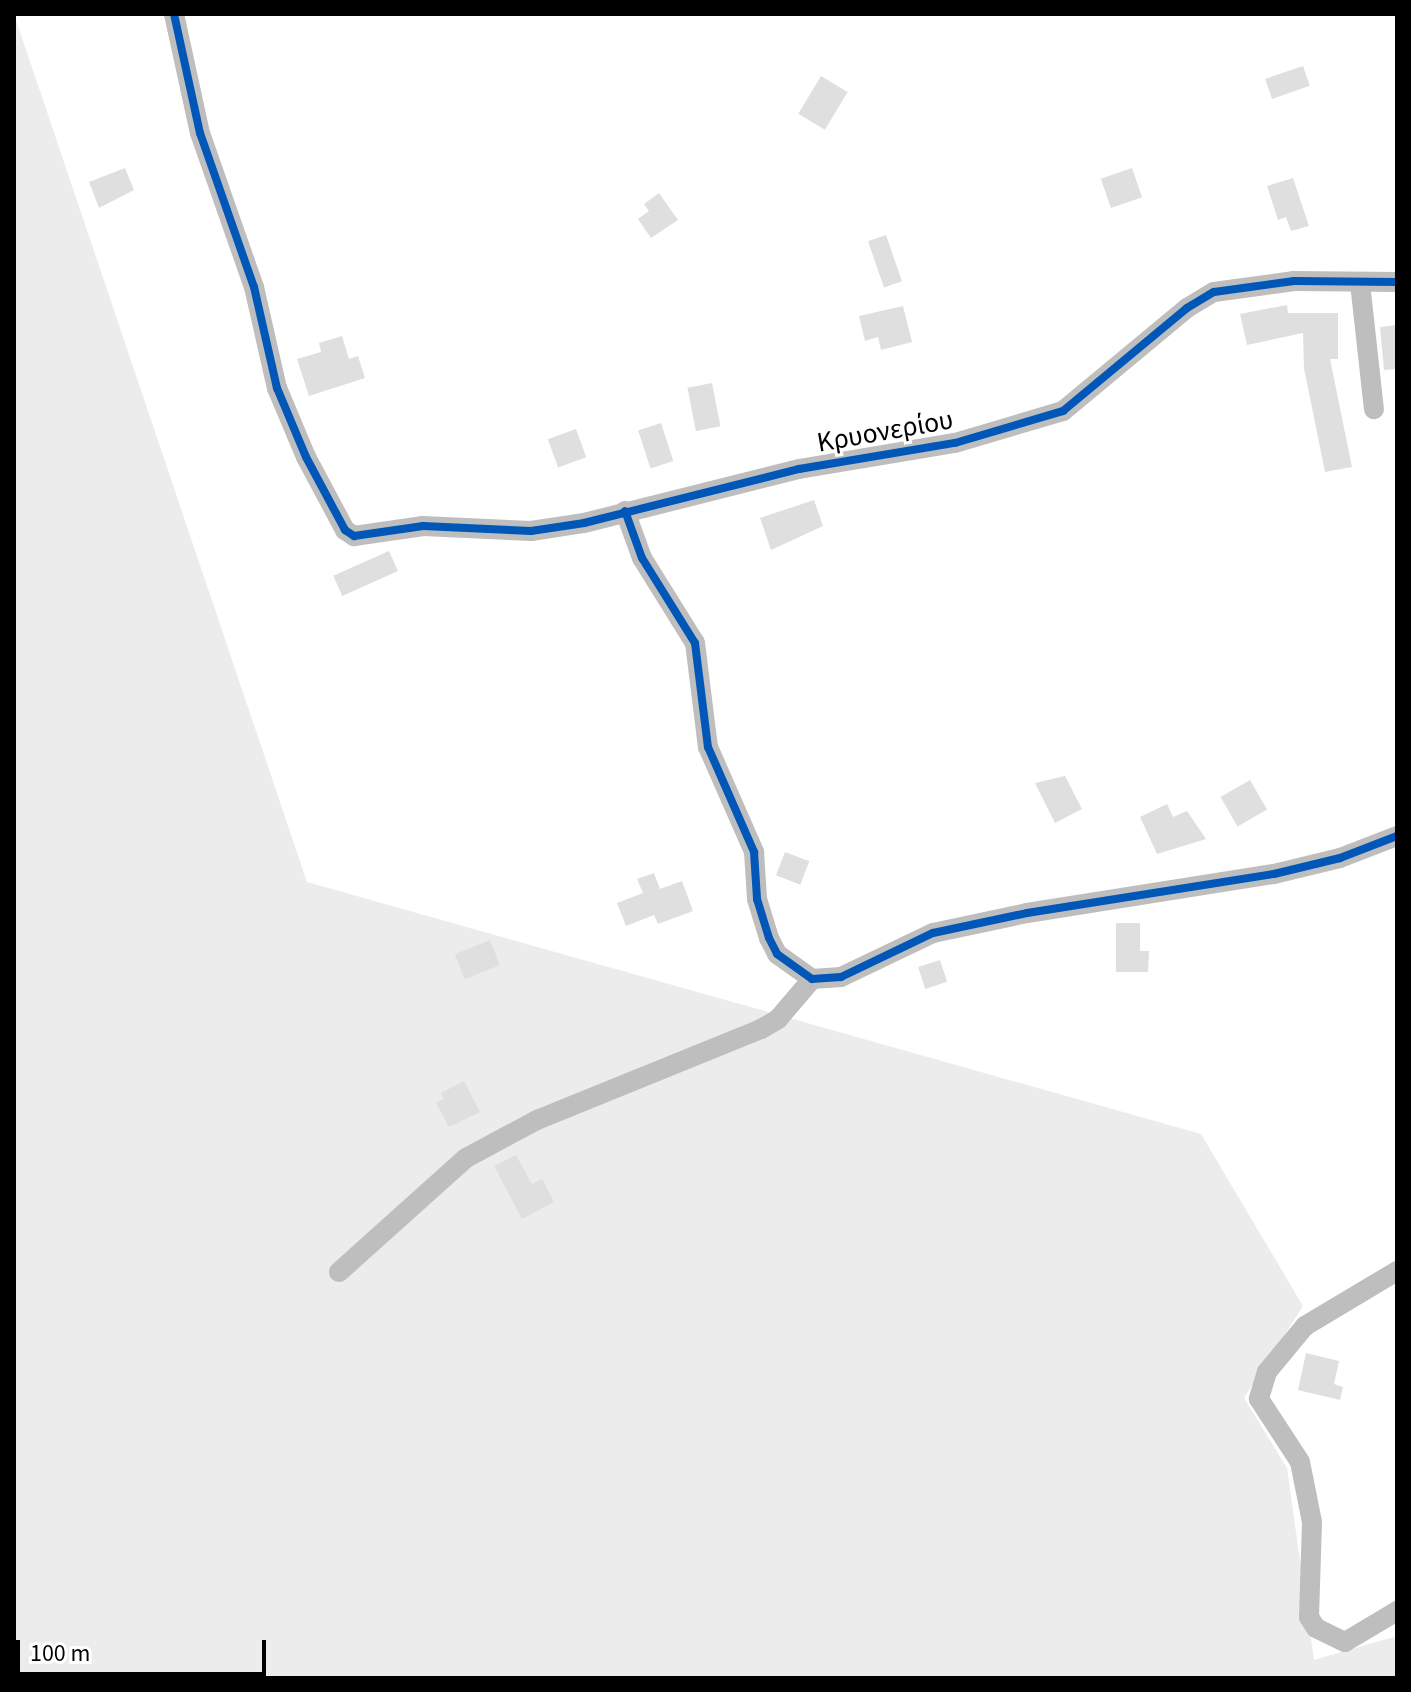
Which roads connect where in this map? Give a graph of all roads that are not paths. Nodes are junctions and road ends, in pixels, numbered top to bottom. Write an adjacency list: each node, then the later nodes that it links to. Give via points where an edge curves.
1 (174, 14): 5 (street, Κρυονερίου, via 200,133 254,287 277,388 345,530 367,536 423,526 531,531)
2 (1397, 282): 3 (street, Κρυονερίου)
3 (1360, 283): 4 (street); 5 (street, Κρυονερίου, via 1294,281 1214,292 1187,308 1063,411 955,443 799,469)
4 (1374, 409)
5 (625, 511): 7 (street, via 642,558 695,643 708,747 754,852 757,899 769,938 784,960)
6 (1397, 836): 7 (street, via 1340,858 1274,874 933,933 841,977)
7 (812, 979): 9 (street, via 778,1019 761,1029 537,1120 466,1158)
8 (1397, 1271): 10 (street, via 1305,1326 1267,1372 1259,1399 1300,1462 1312,1522 1309,1617 1316,1628 1345,1642)
9 (339, 1272)
10 (1397, 1611)

